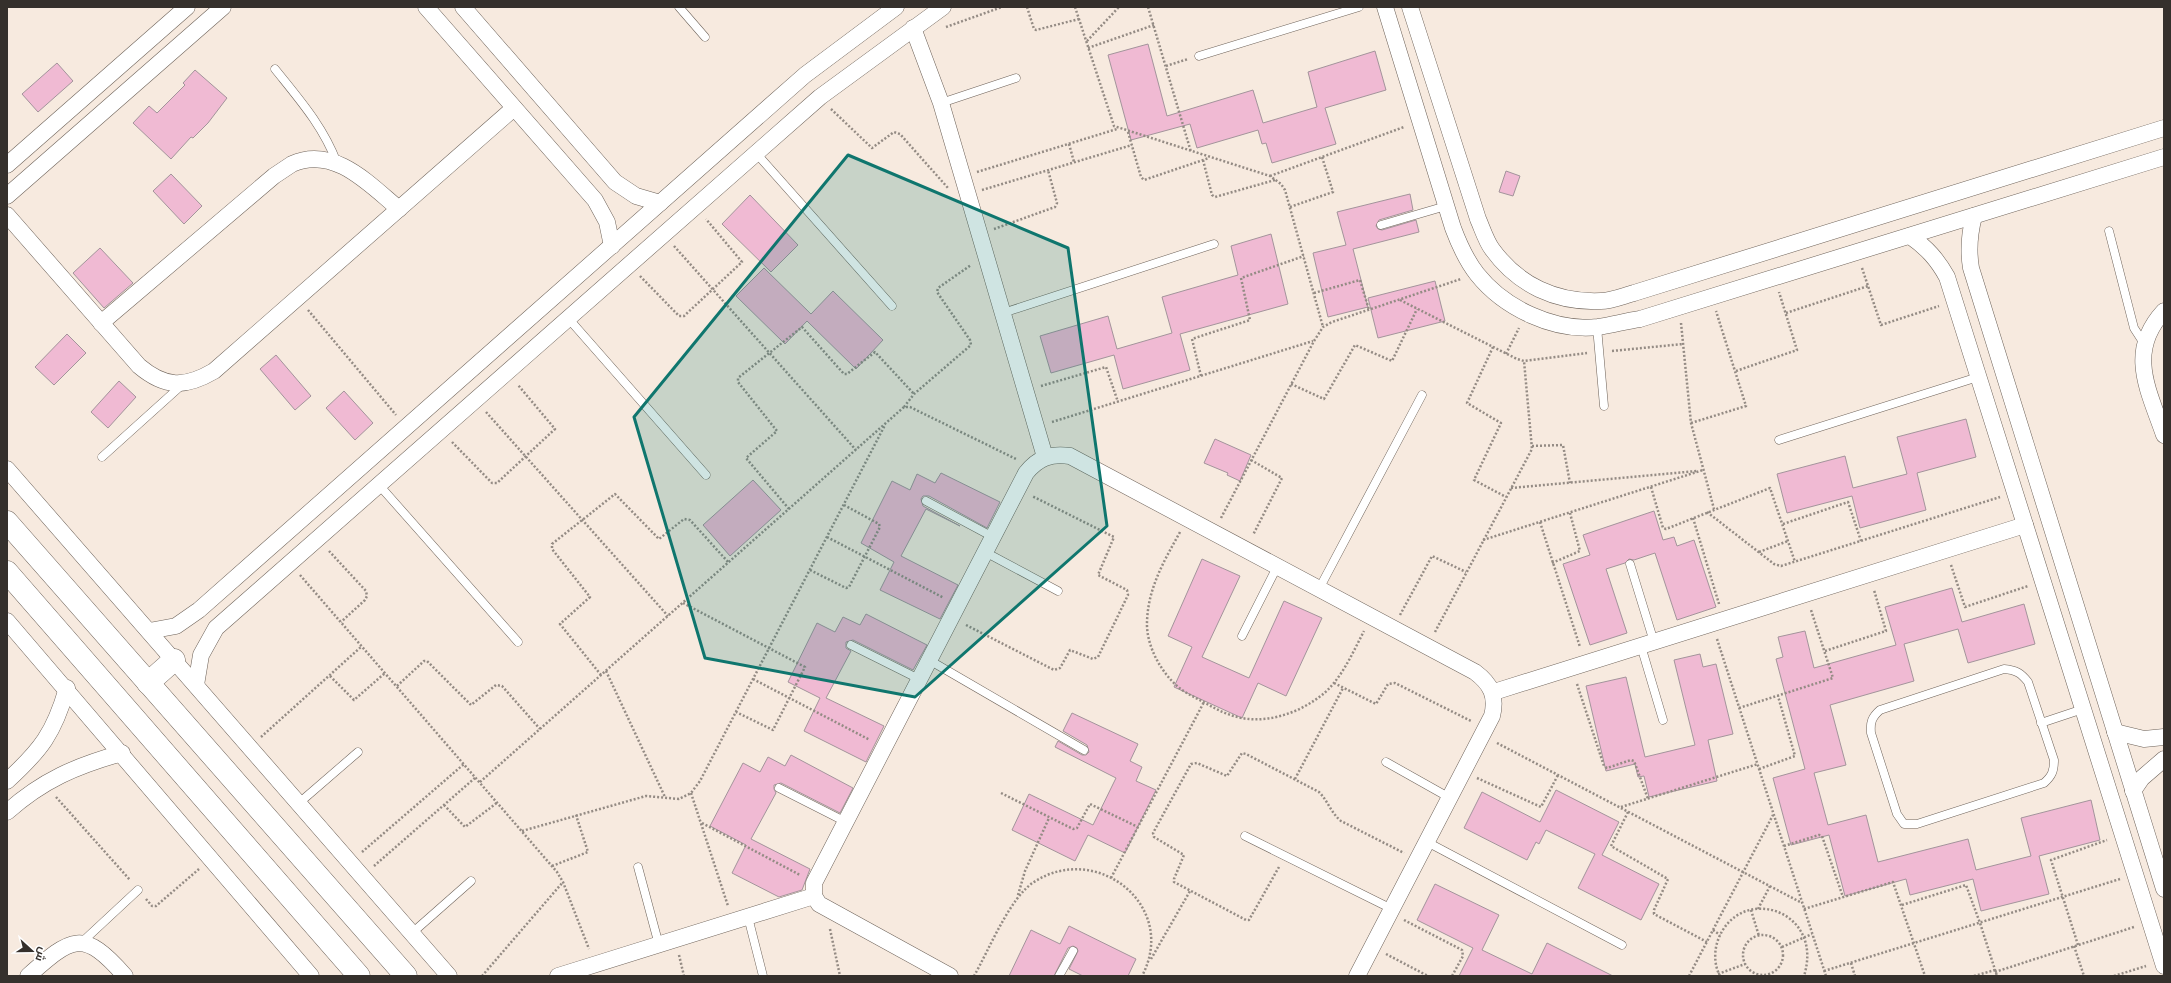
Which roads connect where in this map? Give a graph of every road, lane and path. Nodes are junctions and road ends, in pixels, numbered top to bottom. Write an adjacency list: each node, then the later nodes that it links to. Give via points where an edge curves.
1 (187, 7): 44 (street)
2 (223, 7): 51 (street)
3 (426, 7): 29 (street)
4 (463, 7): 53 (street, via 616,182 636,196)
5 (680, 7): 20 (lane)
6 (896, 7): 53 (street, via 805,75)
7 (943, 7): 18 (street)
8 (1002, 7): 19 (path)
9 (1027, 7): 16 (path, via 1036,30)
10 (1075, 7): 16 (path)
11 (1119, 7): 21 (path)
12 (1148, 7): 17 (path)
13 (1359, 7): 23 (lane)
14 (1385, 7): 30 (street)
15 (1410, 7): 52 (street, via 1478,219 1491,248 1512,273 1539,291 1570,300 1602,301)
16 (1079, 19): 21 (path)
17 (1154, 25): 22 (path); 24 (path)
18 (913, 28): 27 (street); 28 (street)
19 (945, 28)
20 (705, 37)
21 (1086, 42): 22 (path)
22 (1088, 48): 32 (path, via 1112,122)
23 (1199, 56): 24 (path)
24 (1166, 66): 36 (path)
25 (275, 68): 43 (lane, via 315,118)
26 (1016, 78): 28 (lane)
27 (820, 97): 37 (street); 49 (path, via 868,147 876,147 894,132 900,134)
28 (941, 103): 46 (street)
29 (514, 108): 57 (street); 67 (street, via 598,205 607,222)
30 (1420, 122): 38 (path); 55 (street)
31 (2164, 128): 52 (street)
32 (1117, 129): 33 (path); 34 (path)
33 (1128, 132): 35 (path); 36 (path)
34 (1069, 144): 42 (path); 46 (path)
35 (1132, 145): 41 (path, via 1144,180); 42 (path)
36 (1192, 152): 39 (path)
37 (756, 153): 54 (street); 82 (lane)
38 (1322, 157): 47 (path); 56 (path, via 1333,192)
39 (1210, 158): 41 (path); 47 (path)
40 (2164, 158): 59 (street)
41 (1202, 160): 48 (path, via 1212,195 1215,197)
42 (1074, 162): 45 (path)
43 (337, 163): 57 (street, via 357,174); 91 (street, via 315,159 293,164 274,176)
44 (7, 165)
45 (1048, 170): 50 (path); 64 (path, via 1057,203 1055,207)
46 (963, 176): 50 (street)
47 (1270, 176): 48 (path)
48 (1276, 180): 56 (path, via 1285,190)
49 (951, 191)
50 (968, 194): 64 (street)
51 (7, 196)
52 (1949, 196): 60 (street)
53 (660, 203): 67 (street)
54 (695, 206): 63 (street); 75 (path, via 742,262)
55 (1446, 206): 61 (lane); 72 (street, via 1463,252)
56 (1290, 207): 70 (path)
57 (399, 209): 78 (street)
58 (7, 215): 91 (street)
59 (1974, 216): 60 (street); 80 (street, via 1969,233 1968,251 1970,268)
60 (1956, 222): 65 (street)
61 (1381, 225)
62 (2109, 231): 96 (lane, via 2134,328)
63 (664, 234): 71 (street); 75 (path)
64 (980, 234): 69 (street)
65 (1910, 236): 68 (street); 81 (street, via 1925,246 1938,261 1947,277)
66 (1214, 244): 87 (lane)
67 (612, 246): 118 (street)
68 (1857, 252): 73 (street); 74 (path)
69 (986, 255): 87 (street); 109 (path, via 937,290 971,345)
70 (1304, 256): 76 (path); 104 (path, via 1241,278 1250,320 1192,339)
71 (629, 265): 75 (path, via 682,317); 90 (street)
72 (1477, 274): 79 (path); 88 (street, via 1501,298)
73 (1775, 277): 77 (street); 89 (path)
74 (1868, 286): 81 (path, via 1881,325); 89 (path)
75 (714, 289): 99 (path)
76 (1314, 293): 85 (path, via 1360,280); 92 (path)
77 (1712, 297): 83 (street); 102 (path)
78 (298, 298): 106 (street, via 214,371 200,380); 118 (path)
79 (1400, 300): 84 (path); 85 (path)
80 (1981, 302): 81 (street); 220 (street)
81 (1956, 305): 105 (street)
82 (892, 306)
83 (1679, 307): 93 (street, via 1640,319); 95 (path)
84 (1417, 309): 97 (path); 107 (path, via 1392,361 1355,344 1324,399)
85 (1369, 310): 92 (path)
86 (2164, 311): 96 (street, via 2155,321)
87 (1003, 313): 108 (street)
88 (1527, 313): 93 (street, via 1563,325); 100 (path)
89 (1786, 313): 102 (path, via 1797,350)
90 (568, 318): 103 (street); 131 (lane)
91 (101, 323): 106 (street, via 152,377 167,383)
92 (1324, 327): 94 (path)
93 (1597, 327): 98 (lane)
94 (1314, 340): 104 (path); 107 (path)
95 (1683, 344): 98 (path); 116 (path)
96 (2145, 345): 120 (street, via 2143,371)
97 (1493, 347): 100 (path); 137 (path, via 1467,403 1501,422 1474,480)
98 (1599, 352): 101 (path); 113 (lane)
99 (770, 353): 109 (path, via 802,326 844,374 875,352); 123 (path); 140 (path, via 738,380 777,431 746,458)
100 (1506, 354): 101 (path)
101 (1524, 361): 122 (path)
102 (1736, 371): 116 (path, via 1745,407)
103 (507, 372): 111 (street); 124 (path, via 555,429)
104 (1201, 376): 112 (path)
105 (1978, 377): 121 (lane); 136 (street)
106 (184, 384): 125 (lane)
107 (1291, 384): 127 (path)
108 (1026, 390): 112 (path, via 1104,367 1108,369); 117 (street)
109 (914, 394): 114 (path)
110 (1422, 395): 174 (lane)
111 (475, 400): 119 (street); 124 (path)
112 (1118, 402): 117 (path)
113 (1604, 406)
114 (904, 407): 115 (path); 128 (path, via 910,407)
115 (886, 423): 123 (path); 139 (path)
116 (1690, 423): 130 (path)
117 (1036, 427): 126 (street)
118 (406, 428): 185 (street, via 199,610 176,626)
119 (441, 431): 124 (path, via 494,483); 133 (street)
120 (2164, 435)
121 (1779, 440)
122 (1532, 446): 132 (path, via 1563,444); 135 (path)
123 (856, 450): 140 (path)
124 (526, 456): 146 (path)
125 (102, 457)
126 (1045, 457): 128 (street); 144 (street, via 1058,454 1070,456)
127 (1251, 460): 151 (path); 158 (path, via 1282,478)
128 (1031, 466): 153 (street)
129 (7, 469): 185 (street)
130 (1703, 470): 132 (path); 134 (path); 141 (path)
131 (706, 474)
132 (1570, 483): 135 (path)
133 (379, 485): 154 (street); 187 (lane)
134 (1651, 487): 143 (path); 145 (path, via 1664,529)
135 (1510, 488): 137 (path)
136 (2014, 492): 150 (street); 157 (path)
137 (1506, 497): 155 (path)
138 (926, 501): 153 (lane)
139 (844, 505): 152 (path); 162 (path, via 879,525)
140 (789, 509): 163 (path)
141 (1714, 509): 142 (path); 149 (path, via 1770,488)
142 (1707, 512): 145 (path); 161 (path)
143 (1570, 513): 148 (path); 164 (path, via 1580,551)
144 (1187, 518): 151 (street); 212 (path, via 1157,575 1149,599 1147,624 1152,649 1164,671 1182,690)
145 (1693, 518): 183 (path)
146 (583, 520): 163 (path, via 615,494 658,539 684,519 690,520); 179 (path); 199 (path, via 551,546 590,597 560,624)
147 (7, 522): 203 (street)
148 (1540, 522): 155 (path); 164 (path)
149 (1783, 524): 156 (path); 157 (path, via 1848,502)
150 (2025, 525): 159 (street); 173 (street)
151 (1213, 532): 158 (street)
152 (827, 537): 162 (path); 169 (path)
153 (993, 537): 160 (street)
154 (318, 538): 166 (street); 182 (path, via 366,591 365,600)
155 (1483, 540): 171 (path)
156 (1788, 541): 161 (path); 165 (path)
157 (1861, 541): 165 (path)
158 (1245, 549): 168 (street)
159 (1947, 550): 172 (street); 173 (path, via 1965,607)
160 (985, 552): 175 (lane); 178 (street)
161 (1759, 552): 165 (path, via 1778,566)
162 (864, 557): 169 (path, via 848,588); 178 (path)
163 (728, 562): 177 (path)
164 (1552, 562): 196 (path)
165 (1795, 562)
166 (290, 563): 182 (path); 205 (street, via 216,628 201,655)
167 (1630, 564): 188 (lane)
168 (1277, 567): 174 (street); 186 (lane)
169 (810, 570): 192 (path)
170 (7, 572): 320 (street)
171 (1466, 572): 184 (path, via 1430,557); 191 (path)
172 (1869, 574): 176 (street); 193 (path, via 1886,631)
173 (2042, 582): 214 (street)
174 (1319, 589): 180 (street)
175 (1058, 591)
176 (1806, 594): 183 (street); 193 (path)
177 (683, 603): 179 (path); 192 (path)
178 (958, 605): 195 (street)
179 (668, 616): 197 (path)
180 (1372, 617): 184 (street); 204 (path)
181 (7, 621): 207 (street)
182 (341, 622): 190 (path)
183 (1718, 622): 188 (street); 213 (path)
184 (1393, 628): 191 (street)
185 (149, 631): 194 (street)
186 (1242, 636)
187 (518, 642)
188 (1648, 644): 196 (street); 216 (lane)
189 (851, 645): 202 (lane)
190 (362, 646): 198 (path); 200 (path)
191 (1427, 646): 209 (street, via 1487,680)
192 (770, 648): 201 (path); 211 (path, via 805,667)
193 (1825, 651): 210 (path, via 1832,678)
194 (174, 660): 203 (street); 205 (street)
195 (929, 660): 202 (street); 224 (lane)
196 (1578, 666): 209 (street); 245 (path, via 1604,766 1607,768 1634,761)
197 (606, 671): 199 (path); 243 (path)
198 (385, 673): 200 (path, via 354,700); 206 (path)
199 (601, 675): 218 (path)
200 (330, 676): 222 (path)
201 (753, 679): 211 (path); 215 (path)
202 (920, 679): 223 (street)
203 (148, 683): 321 (street)
204 (1334, 683): 208 (path); 212 (path, via 1316,700 1295,711 1272,718 1248,719 1225,714)
205 (196, 685): 222 (street)
206 (397, 686): 218 (path, via 427,661 471,706 496,685 502,686); 229 (path)
207 (67, 688): 226 (street); 236 (street, via 59,717 47,740)
208 (1343, 688): 219 (path, via 1376,704 1388,684 1395,683); 235 (path)
209 (1494, 692): 219 (street, via 1492,716)
210 (1778, 696): 213 (path); 231 (path, via 1795,756)
211 (790, 698): 215 (path, via 773,730); 223 (path)
212 (1204, 702): 257 (path)
213 (1739, 708): 230 (path)
214 (2083, 709): 217 (lane); 259 (street)
215 (736, 712): 241 (path)
216 (1663, 720)
217 (2041, 723): 217 (lane, via 2025,678 2014,670 2004,669 1880,710 1870,724 1871,733 1900,820 1904,824 1917,824 2044,783 2051,777 2054,760)
218 (540, 729): 237 (path)
219 (1484, 732): 232 (street); 233 (path)
220 (2115, 732): 221 (street, via 2144,739); 240 (street)
221 (2164, 737)
222 (250, 747): 247 (street)
223 (884, 748): 256 (street)
224 (1084, 750)
225 (358, 752): 247 (lane)
226 (122, 753): 238 (street, via 87,763); 263 (street)
227 (2164, 760): 240 (street, via 2142,778)
228 (1386, 762): 244 (lane)
229 (464, 764): 234 (path); 264 (path)
230 (1758, 764): 231 (path); 245 (path)
231 (1759, 769): 252 (path)
232 (1464, 771): 233 (path, via 1541,807); 244 (street)
233 (1558, 775): 249 (path)
234 (476, 777): 237 (path); 248 (path)
235 (1295, 779)
236 (7, 782)
237 (480, 782): 246 (path)
238 (44, 783): 250 (street); 276 (path)
239 (779, 788): 256 (lane)
240 (2133, 791): 275 (street)
241 (692, 793): 243 (path, via 679,799); 255 (path)
242 (1001, 793): 254 (path)
243 (665, 798): 253 (path, via 646,796)
244 (1450, 798): 261 (street)
245 (1648, 799): 249 (path)
246 (498, 802): 248 (path, via 465,827); 258 (path)
247 (299, 803): 264 (street)
248 (444, 805): 269 (path)
249 (1620, 808): 251 (path)
250 (7, 812)
251 (1628, 812): 267 (path); 299 (path, via 1611,846 1668,879 1654,914)
252 (1774, 814): 262 (path); 267 (path)
253 (576, 815): 258 (path); 265 (path, via 588,852)
254 (1049, 818): 257 (path, via 1075,830 1090,804); 278 (path, via 1025,871)
255 (701, 822): 274 (path); 289 (path)
256 (846, 822): 274 (street)
257 (1138, 827): 270 (path)
258 (522, 831): 265 (path)
259 (2122, 835): 268 (street); 280 (path, via 2051,860)
260 (1245, 836): 287 (lane)
261 (1427, 842): 287 (street); 303 (lane)
262 (1784, 846): 279 (path, via 1822,836); 281 (path)
263 (212, 858): 276 (path, via 156,906 152,906); 319 (street)
264 (351, 862): 269 (street)
265 (552, 866): 272 (path)
266 (638, 868): 302 (lane)
267 (1743, 872): 273 (path); 292 (path)
268 (2135, 874): 280 (path); 290 (street)
269 (363, 876): 293 (street)
270 (1111, 878): 278 (path, via 1092,871 1065,870 1051,873 1033,882); 309 (path, via 1128,889 1141,904 1152,941)
271 (471, 881): 293 (lane)
272 (563, 882): 313 (path); 323 (path)
273 (1770, 886): 281 (path); 284 (path)
274 (814, 889): 283 (street, via 819,904); 288 (street)
275 (2164, 889)
276 (138, 890): 300 (lane)
277 (1190, 891): 309 (path)
278 (1018, 896): 329 (path)
279 (1843, 897): 282 (path, via 1893,882); 285 (path)
280 (2063, 897): 291 (path); 304 (path)
281 (1802, 903): 285 (path)
282 (1902, 905): 291 (path, via 1964,885 1967,886); 301 (path)
283 (826, 909): 327 (path); 328 (street)
284 (1758, 909): 286 (path); 297 (path, via 1786,915)
285 (1804, 909): 294 (path)
286 (1751, 910): 295 (path, via 1733,919); 296 (path)
287 (1391, 911): 306 (street); 334 (path, via 1462,950 1463,956)
288 (748, 917): 289 (street); 326 (lane)
289 (733, 922): 298 (street)
290 (2150, 922): 304 (path); 312 (street)
291 (1980, 923): 301 (path); 315 (path)
292 (1713, 930): 295 (path); 299 (path)
293 (412, 933): 322 (street)
294 (1812, 934): 297 (path); 314 (path)
295 (1720, 935): 316 (path, via 1715,961)
296 (1759, 936): 307 (path, via 1768,936); 311 (path, via 1751,939 1746,946 1743,955)
297 (1805, 937): 307 (path); 337 (path, via 1808,964)
298 (675, 940): 302 (street); 325 (path)
299 (1707, 942): 335 (path)
300 (81, 943): 317 (street, via 67,945 55,952); 318 (street, via 95,946)
301 (1915, 943): 310 (path); 340 (path)
302 (659, 945): 313 (street)
303 (1622, 945)
304 (2078, 945): 305 (path)
305 (2074, 946): 315 (path); 343 (path)
306 (1372, 947): 332 (street); 333 (path)
307 (1782, 947): 336 (path, via 1783,957 1780,966)
308 (1073, 951): 330 (lane)
309 (1150, 961): 331 (path)
310 (1851, 963): 314 (path); 339 (path)
311 (1745, 964): 316 (path); 336 (path, via 1750,970)
312 (2163, 964): 344 (path)
313 (596, 970): 324 (street)
314 (1824, 971): 338 (path)
315 (1995, 971): 341 (path); 342 (path)
316 (1719, 975)
317 (28, 976)
318 (125, 976)
319 (311, 976)
320 (359, 976)
321 (406, 976)
322 (449, 976)
323 (482, 976)
324 (558, 976)
325 (684, 976)
326 (763, 976)
327 (840, 976)
328 (950, 976)
329 (974, 976)
330 (1059, 976)
331 (1142, 976)
332 (1357, 976)
333 (1428, 976)
334 (1452, 976)
335 (1689, 976)
336 (1765, 976)
337 (1804, 976)
338 (1826, 976)
339 (1855, 976)
340 (1925, 976)
341 (1974, 976)
342 (1996, 976)
343 (2084, 976)
344 (2114, 976)

